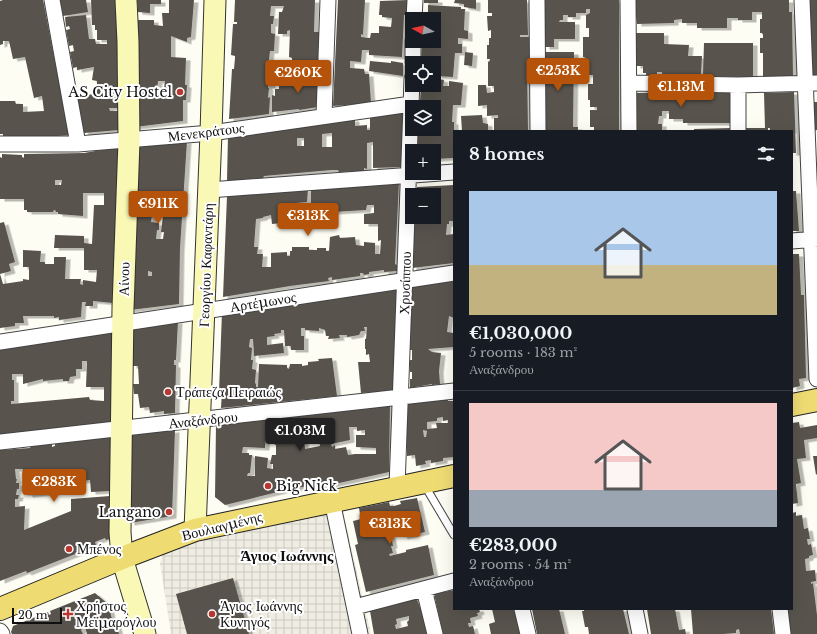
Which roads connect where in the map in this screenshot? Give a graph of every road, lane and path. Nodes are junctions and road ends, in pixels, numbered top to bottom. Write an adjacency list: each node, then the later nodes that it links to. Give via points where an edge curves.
1 (52, 0): 21 (street)
2 (126, 0): 19 (street, Αίνου)
3 (215, 0): 18 (street, Γεωργίου Καφαντάρη)
4 (328, 0): 14 (street)
5 (415, 0): 9 (street)
6 (537, 0): 15 (street)
7 (628, 0): 10 (street)
8 (802, 0): 11 (street)
9 (414, 12)
10 (629, 83): 12 (street); 16 (street)
11 (811, 83): 12 (street); 27 (street)
12 (738, 85): 17 (street)
13 (405, 105): 14 (street, Μενεκράτους)
14 (324, 116): 18 (street, Μενεκράτους)
15 (538, 130)
16 (629, 130)
17 (738, 130)
18 (211, 133): 19 (street, Μενεκράτους); 26 (street, Γεωργίου Καφαντάρη)
19 (129, 141): 21 (street, Μενεκράτους); 32 (street, Αίνου)
20 (0, 144): 21 (street, Μενεκράτους)
21 (78, 144)
22 (453, 172): 23 (street)
23 (441, 173)
24 (405, 175): 26 (street)
25 (408, 180): 30 (street, Χρυσίππου)
26 (209, 190): 31 (street, Γεωργίου Καφαντάρη)
27 (814, 239): 28 (street); 34 (street)
28 (793, 241)
29 (453, 273): 30 (street, Αρτέμωνος)
30 (405, 280): 31 (street, Αρτέμωνος); 36 (street, Χρυσίππου)
31 (204, 311): 32 (street, Αρτέμωνος); 39 (street, Γεωργίου Καφαντάρη)
32 (123, 323): 33 (street, Αρτέμωνος); 40 (street, Αίνου)
33 (0, 342)
34 (817, 380)
35 (453, 390): 36 (street, Αναξάνδρου)
36 (400, 397): 39 (street, Αναξάνδρου); 44 (street, Χρυσίππου)
37 (817, 400): 38 (main road)
38 (793, 405)
39 (200, 420): 40 (street, Αναξάνδρου); 46 (street, Γεωργίου Καφαντάρη)
40 (121, 429): 41 (street, Αναξάνδρου); 48 (street, Αίνου)
41 (0, 442)
42 (453, 476): 43 (main road, Βουλιαγμένης)
43 (422, 482): 44 (main road, Βουλιαγμένης); 47 (lane)
44 (397, 487): 45 (main road, Βουλιαγμένης)
45 (332, 501): 46 (main road, Βουλιαγμένης); 51 (street)
46 (195, 530): 48 (main road, Βουλιαγμένης)
47 (453, 533)
48 (122, 558): 52 (main road, Βουλιαγμένης); 58 (street, Αίνου)
49 (453, 581): 50 (street)
50 (424, 589): 51 (street); 60 (street)
51 (355, 606): 59 (street)
52 (0, 609)
53 (522, 610): 61 (street)
54 (635, 610): 62 (street)
55 (780, 610): 63 (street)
56 (0, 631): 57 (street)
57 (2, 634)
58 (145, 634)
59 (360, 634)
60 (435, 634)
61 (528, 634)
62 (640, 634)
63 (783, 634)

